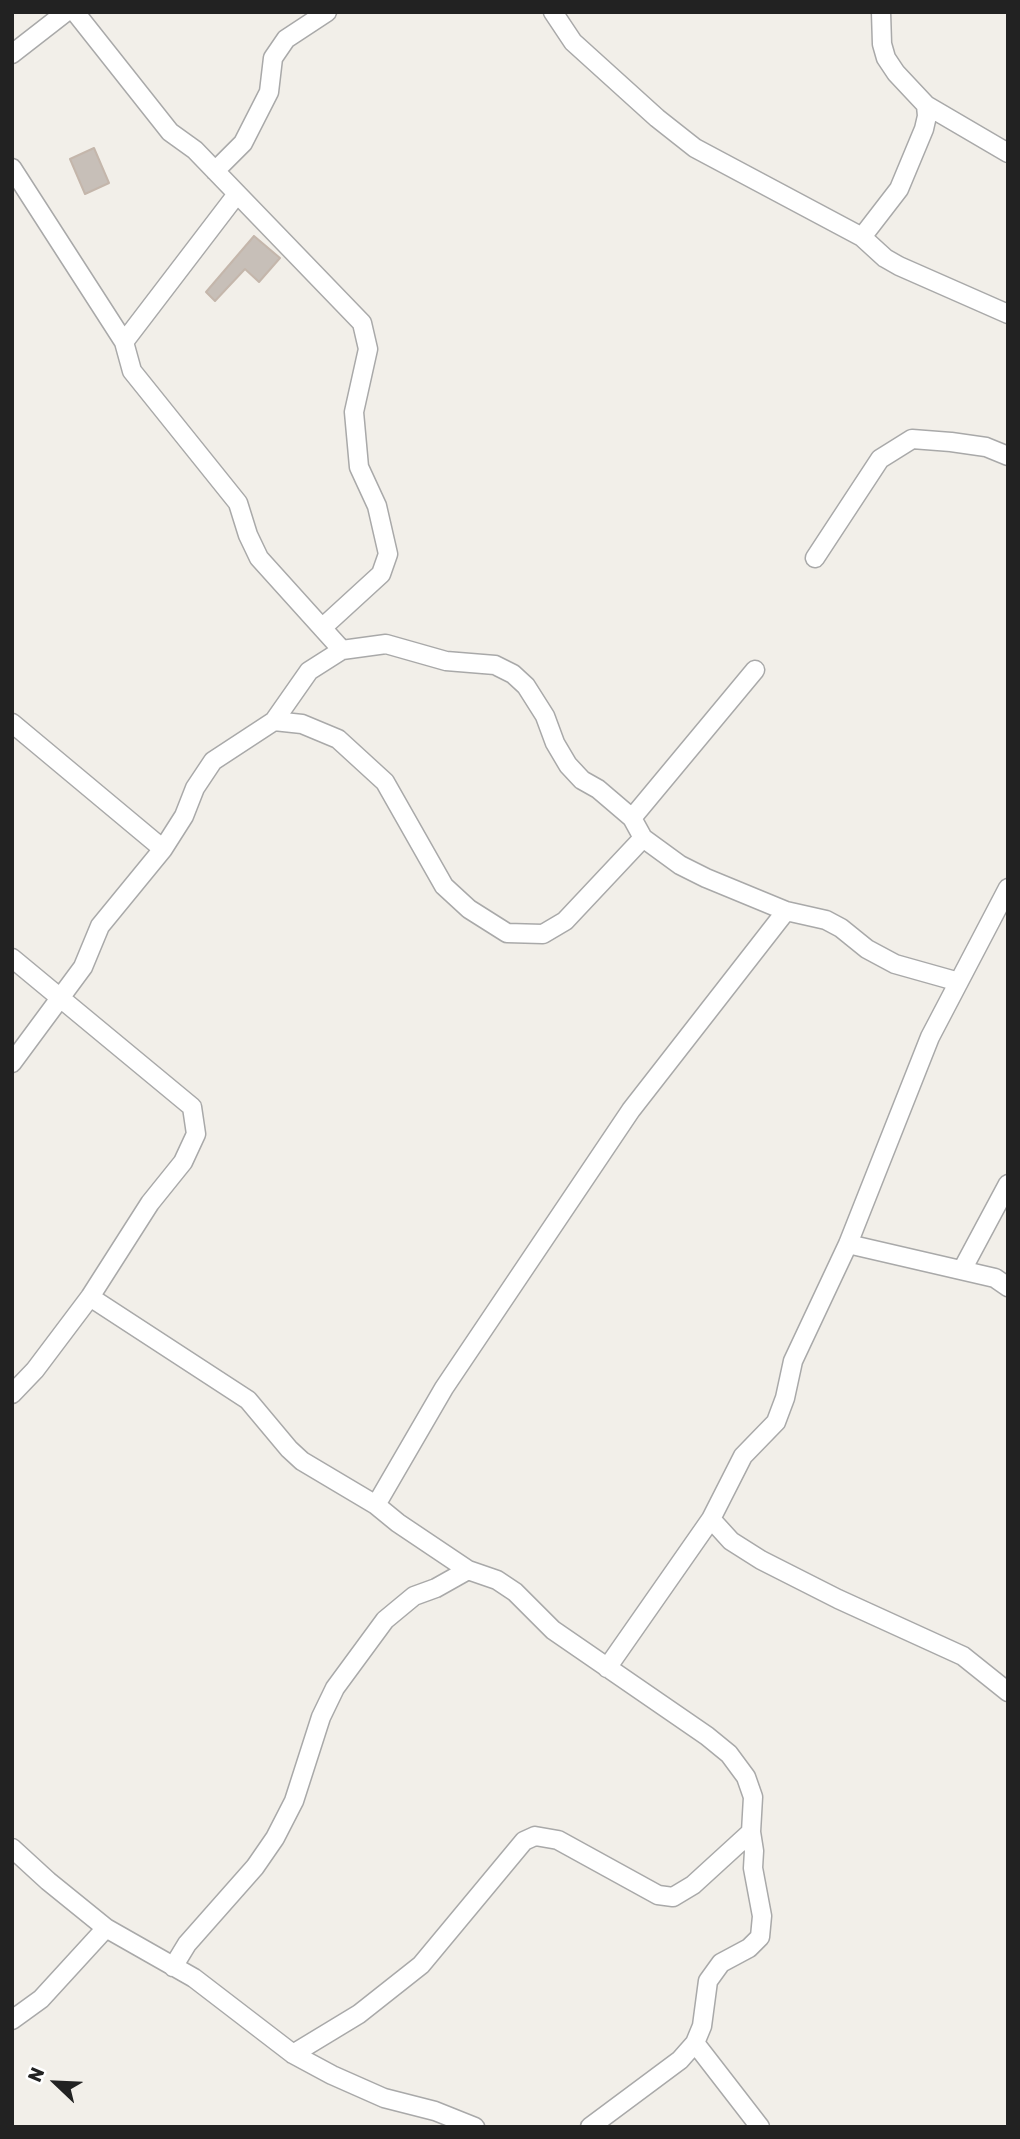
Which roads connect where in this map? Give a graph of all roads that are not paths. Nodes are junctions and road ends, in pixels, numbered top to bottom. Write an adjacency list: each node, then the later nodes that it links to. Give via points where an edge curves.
1 (66, 12): 6 (street)
2 (75, 12): 10 (street, via 170,132)
3 (327, 12): 10 (street, via 286,40 273,58 268,92 243,143)
4 (553, 12): 12 (street, via 573,42 695,148)
5 (881, 12): 7 (street, via 886,58)
6 (12, 54)
7 (926, 105): 8 (street); 12 (street, via 924,129 899,189)
8 (1008, 153)
9 (12, 168): 14 (street)
10 (215, 172): 11 (street)
11 (237, 194): 14 (street); 17 (street, via 362,323 368,349 354,412 359,467 377,506 388,554 381,574)
12 (862, 237): 13 (street, via 900,266)
13 (1008, 314)
14 (124, 342): 17 (street, via 132,371 238,503 259,558)
15 (1008, 456): 16 (street, via 986,447 912,439 880,459)
16 (815, 558)
17 (322, 628): 18 (street)
18 (342, 650): 20 (street, via 309,671); 22 (street, via 386,644 446,661 495,665 513,674 545,716 568,765)
19 (755, 670): 22 (street)
20 (274, 721): 23 (street, via 302,724 338,739 385,782 444,886 468,909 507,933 543,933 565,921); 24 (street, via 213,761)
21 (12, 723): 24 (street)
22 (632, 818): 23 (street)
23 (643, 838): 26 (street, via 680,865)
24 (163, 849): 29 (street, via 100,926 83,967)
25 (1008, 887): 28 (street)
26 (786, 911): 28 (street, via 826,920 895,964); 37 (street, via 631,1110 444,1388)
27 (12, 958): 29 (street)
28 (959, 982): 32 (street, via 930,1037)
29 (61, 996): 30 (street); 35 (street, via 192,1107 196,1134 183,1162 150,1203)
30 (12, 1063)
31 (1008, 1184): 33 (street)
32 (848, 1244): 33 (street); 38 (street, via 793,1361 776,1422 743,1456)
33 (962, 1270): 34 (street, via 995,1278)
34 (1008, 1287)
35 (90, 1297): 36 (street); 37 (street, via 248,1400 302,1461)
36 (12, 1395)
37 (376, 1505): 39 (street)
38 (710, 1520): 40 (street); 41 (street, via 731,1541 761,1560 963,1656)
39 (468, 1570): 40 (street, via 515,1592 553,1630); 45 (street, via 414,1596 385,1620 335,1688 294,1801 275,1838)
40 (607, 1668): 42 (street, via 729,1754 746,1777 753,1797)
41 (1008, 1692)
42 (751, 1832): 47 (street, via 762,1916 760,1937 721,1963 708,1981); 48 (street, via 693,1885 673,1897 658,1895 558,1840 535,1836 524,1841 421,1965 359,2014)
43 (12, 1849): 44 (street)
44 (106, 1928): 45 (street); 46 (street, via 41,1999)
45 (173, 1967): 48 (street)
46 (12, 2020)
47 (695, 2043): 50 (street, via 680,2060); 51 (street)
48 (293, 2054): 49 (street, via 384,2098)
49 (475, 2127)
50 (590, 2127)
51 (760, 2127)

